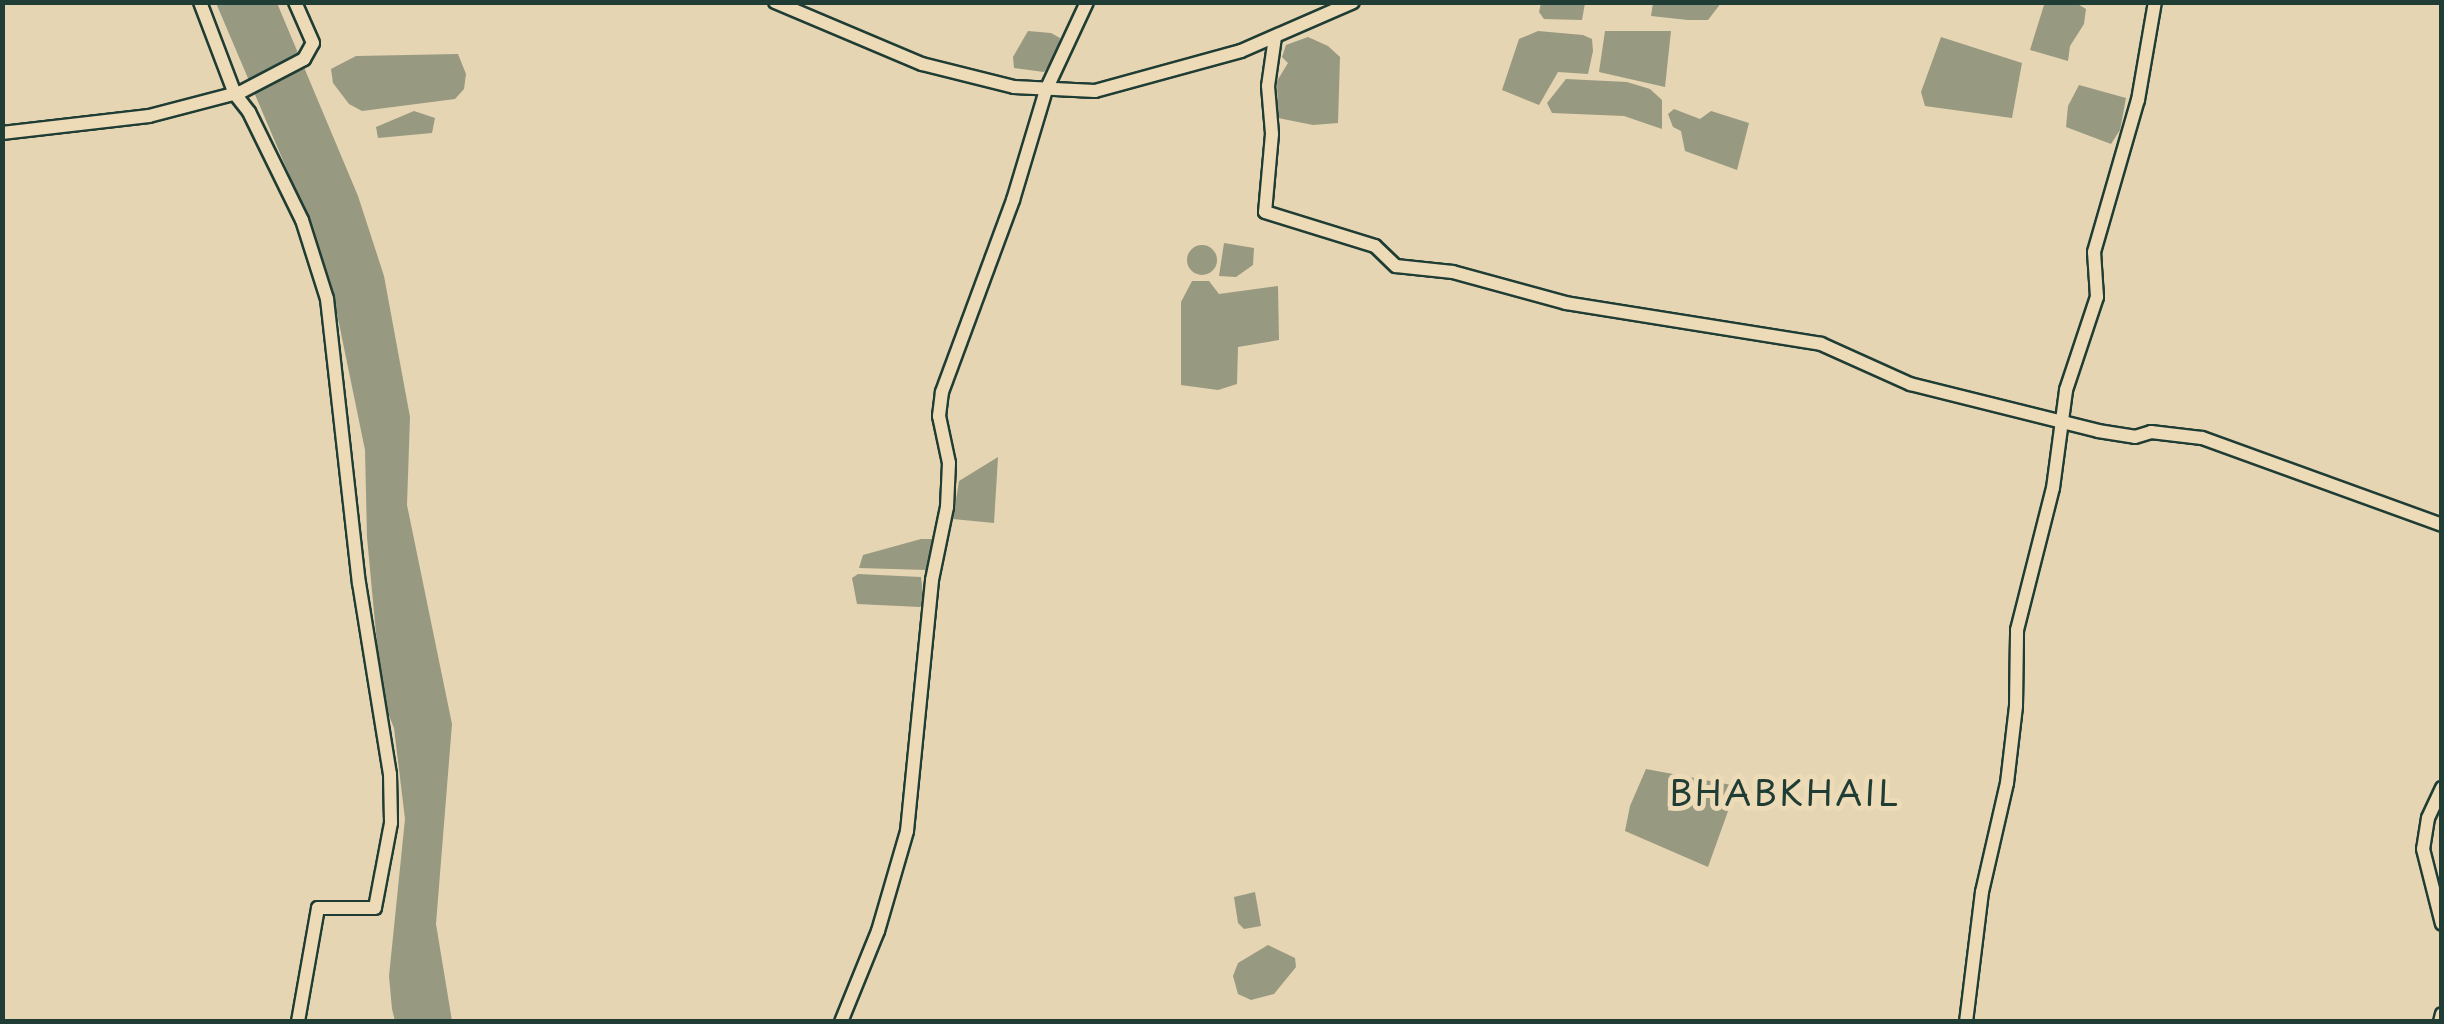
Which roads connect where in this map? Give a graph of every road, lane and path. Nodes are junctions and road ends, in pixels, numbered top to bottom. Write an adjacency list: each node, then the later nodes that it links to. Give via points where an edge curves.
1 (200, 2): 9 (street)
2 (296, 2): 9 (street, via 312,42 304,59)
3 (775, 2): 8 (street, via 922,64)
4 (1087, 2): 8 (street)
5 (1353, 2): 7 (street)
6 (2155, 2): 11 (street, via 2138,100 2094,252 2097,297)
7 (1275, 37): 8 (street, via 1095,91); 11 (street, via 1266,212 1375,246 1396,266 1822,344 1910,384)
8 (1046, 90): 16 (street, via 942,392 947,507 932,580 907,831 878,931)
9 (238, 93): 10 (street, via 149,116); 15 (street, via 302,220 334,328 359,584 390,774 391,823 375,908 318,908)
10 (2, 133)
11 (2059, 422): 12 (street, via 2230,446); 17 (street, via 2053,488 2016,630 2007,783 1982,892)
12 (2442, 525)
13 (2442, 788): 14 (street, via 2422,849)
14 (2442, 924)
15 (298, 1022)
16 (841, 1022)
17 (1966, 1022)

